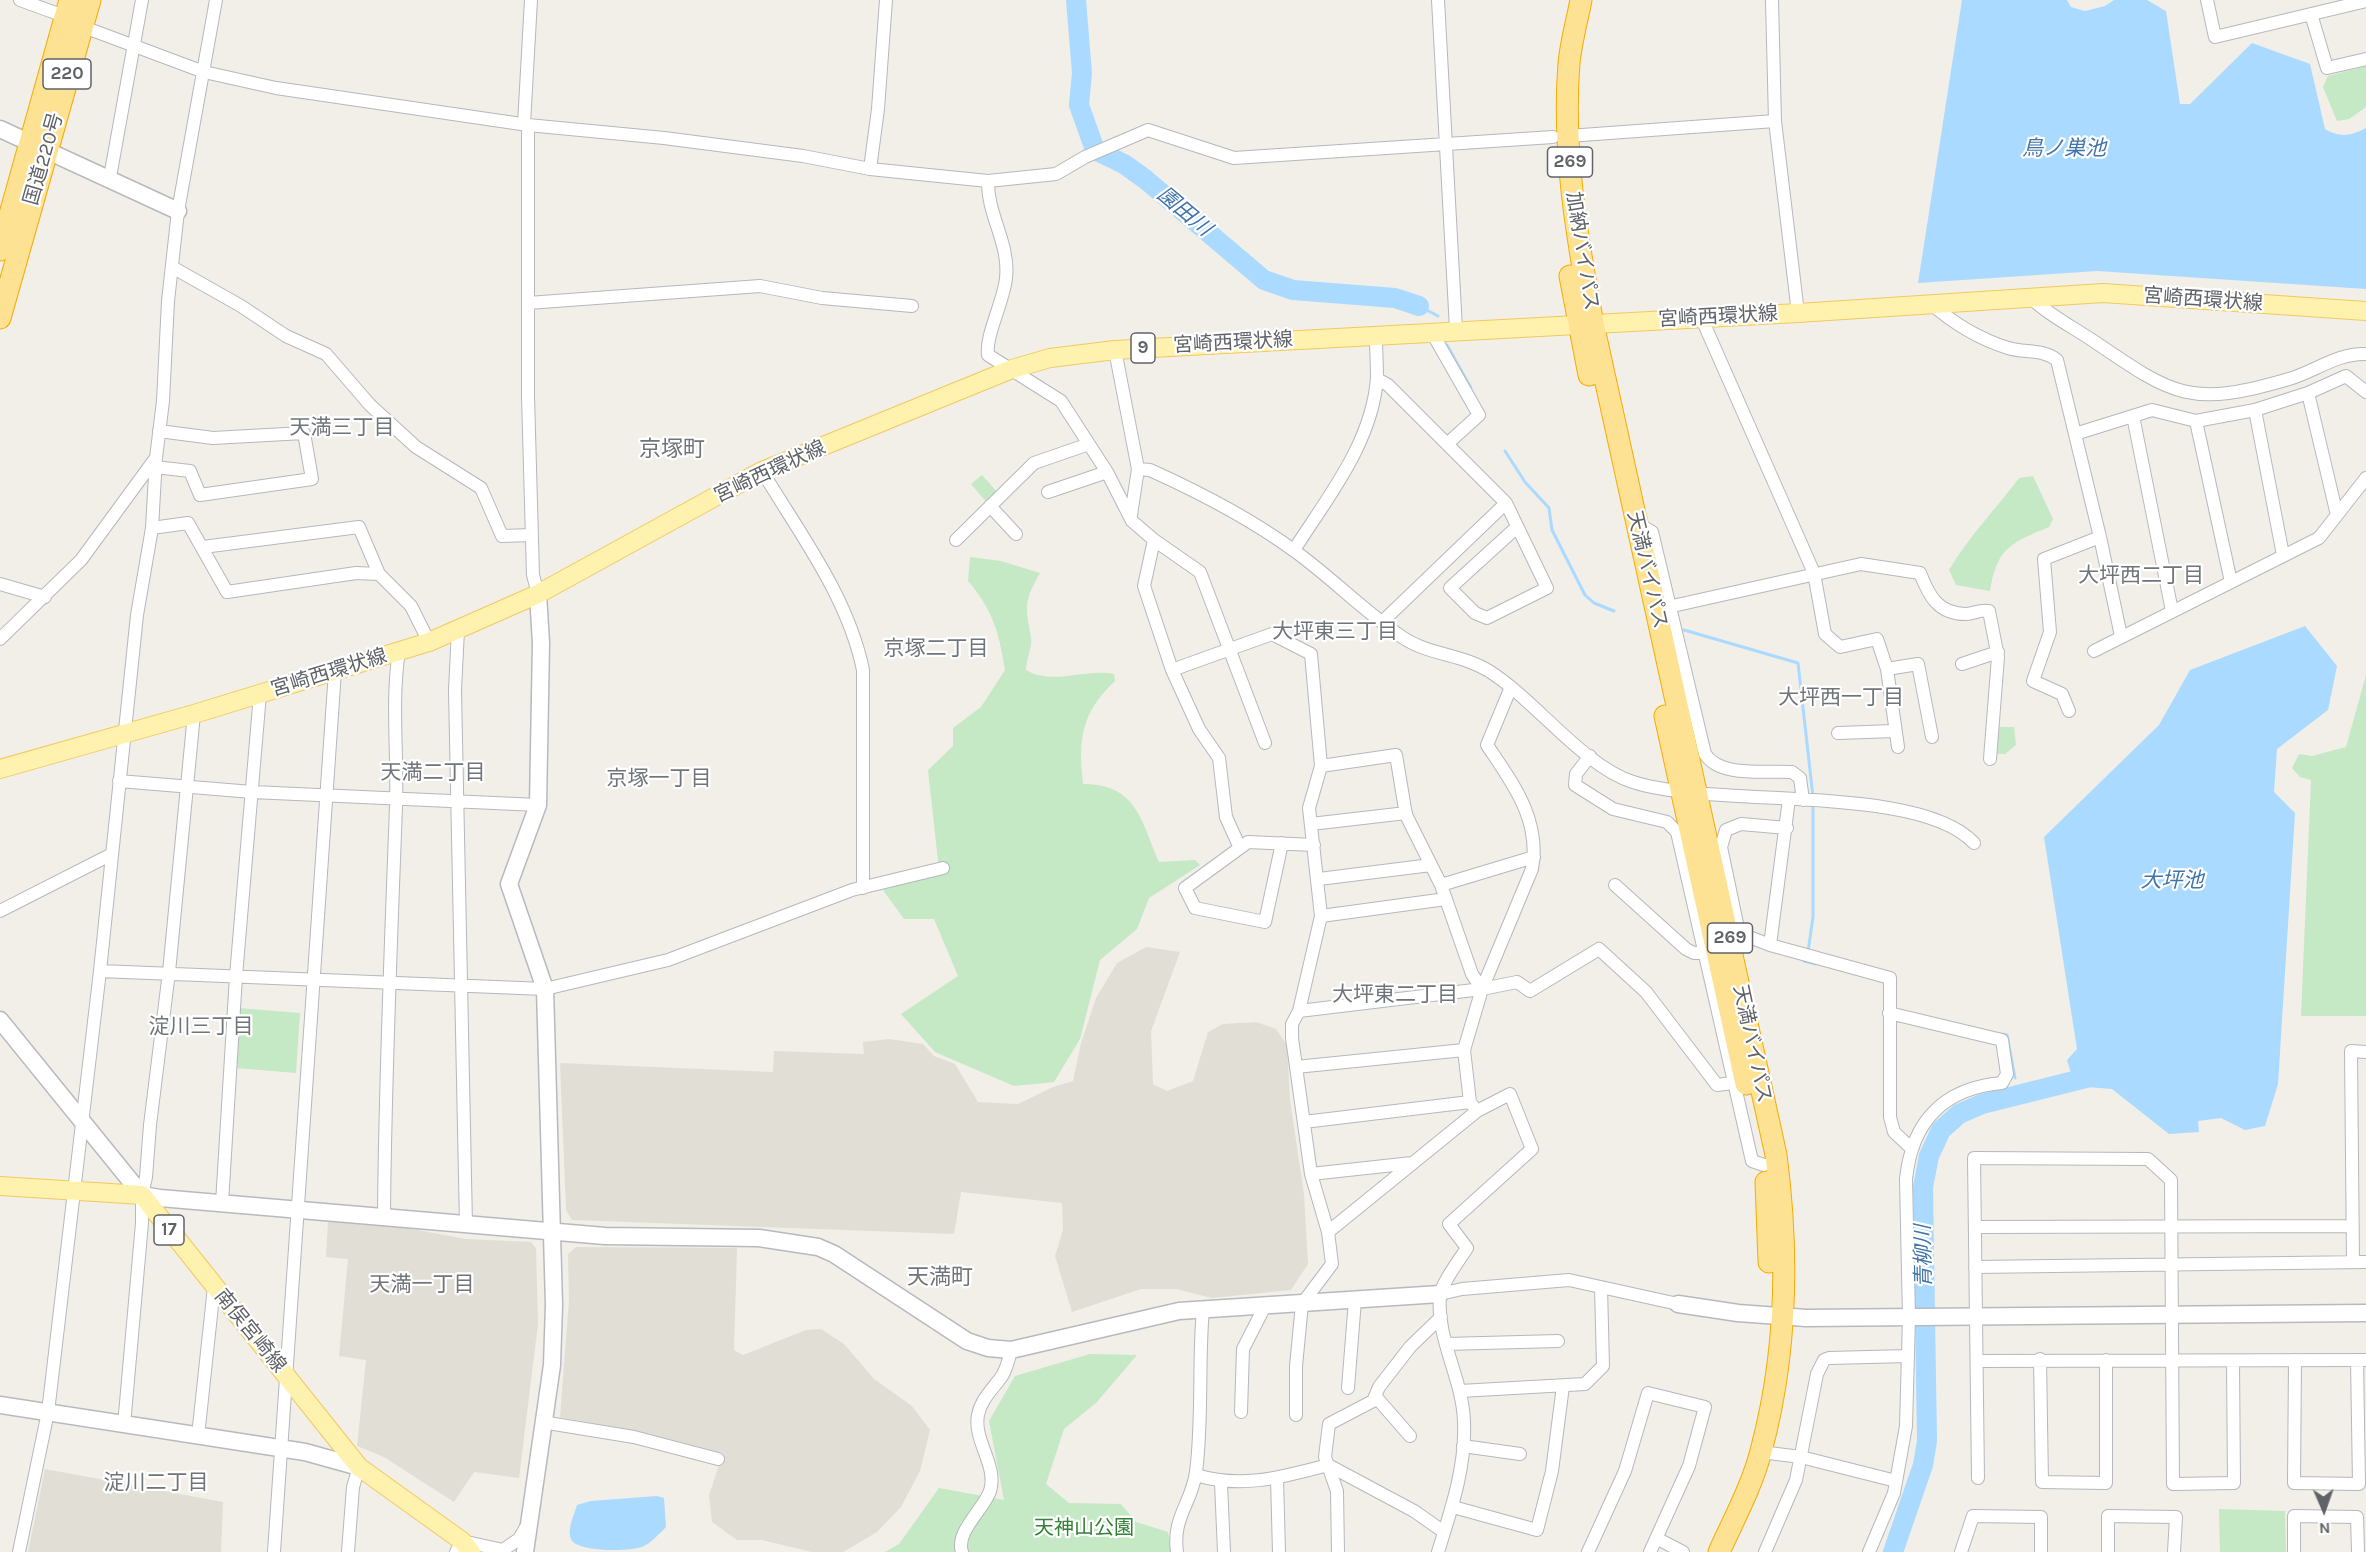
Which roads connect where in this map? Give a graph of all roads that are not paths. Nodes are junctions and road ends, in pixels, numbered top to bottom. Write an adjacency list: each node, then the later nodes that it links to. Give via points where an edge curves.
1 (20, 0): 13 (street)
2 (90, 0): 13 (highway, 国道220号 / 220)
3 (142, 0): 15 (street)
4 (216, 0): 17 (street)
5 (531, 0): 19 (street)
6 (886, 0): 24 (street)
7 (1437, 0): 23 (street)
8 (1566, 0): 21 (highway, 加納バイパス / 269, via 1557,59)
9 (1581, 0): 21 (highway, 加納バイパス / 269)
10 (1772, 0): 18 (street)
11 (2206, 0): 14 (street, via 2215,37)
12 (2366, 1): 14 (street)
13 (72, 14): 15 (street); 22 (highway, 国道220号 / 220)
14 (2311, 14): 16 (street, via 2327,68)
15 (133, 46): 17 (street); 25 (street)
16 (2366, 59)
17 (204, 72): 19 (street, via 276,88); 27 (street)
18 (1774, 121): 21 (street); 35 (street)
19 (526, 125): 24 (street, via 768,152); 32 (street)
20 (0, 129): 22 (street)
21 (1560, 137): 23 (street); 38 (highway, 加納バイパス / 269, via 1561,226)
22 (37, 145): 25 (street); 28 (highway, 国道220号 / 220); 37 (highway, 国道220号 / 220)
23 (1445, 145): 26 (street, via 1234,158 1148,130 1056,174); 39 (street)
24 (870, 169): 26 (street)
25 (110, 177): 27 (street)
26 (988, 181): 44 (street, via 1006,268 988,355)
27 (178, 211): 29 (street)
28 (0, 250)
29 (172, 267): 51 (street); 69 (street, via 286,336 326,354 370,405 416,447 481,488 502,536)
30 (2029, 296): 31 (main road, 宮崎西環状線 / 9); 34 (main road, 宮崎西環状線 / 9, via 2103,293); 43 (street, via 2123,363 2184,394 2228,394 2291,379 2349,354)
31 (1929, 302): 35 (main road, 宮崎西環状線 / 9); 52 (street, via 1980,338 2010,349 2050,354 2058,360)
32 (528, 303): 33 (street, via 760,286); 69 (street)
33 (912, 306)
34 (2366, 311)
35 (1798, 313): 36 (main road, 宮崎西環状線 / 9)
36 (1701, 317): 38 (main road, 宮崎西環状線 / 9); 76 (street)
37 (0, 318)
38 (1586, 324): 39 (main road, 宮崎西環状線 / 9); 65 (highway, 天満バイパス / 269); 114 (highway, 天満バイパス / 269)
39 (1456, 329): 40 (main road, 宮崎西環状線 / 9)
40 (1431, 331): 41 (main road, 宮崎西環状線 / 9); 54 (street, via 1479,415)
41 (1376, 336): 42 (main road, 宮崎西環状線 / 9); 45 (street)
42 (1114, 350): 44 (main road, 宮崎西環状線 / 9, via 1050,357); 56 (street)
43 (2366, 354)
44 (1012, 369): 53 (street, via 1061,401); 57 (main road, 宮崎西環状線 / 9)
45 (1377, 379): 54 (street, via 1388,385); 74 (street, via 1364,433)
46 (2366, 392): 47 (street, via 2346,376)
47 (2308, 393): 48 (street); 64 (street)
48 (2255, 410): 50 (street); 75 (street)
49 (2133, 416): 50 (street, via 2152,410); 52 (street); 83 (street)
50 (2196, 420): 78 (street)
51 (159, 431): 55 (street); 55 (street, via 213,438 304,433 312,478 200,495 190,471)
52 (2075, 434): 70 (street)
53 (1089, 444): 58 (street); 62 (street, via 1034,463)
54 (1447, 444): 61 (street)
55 (155, 462): 67 (street); 81 (street, via 81,560)
56 (1137, 468): 63 (street); 74 (street, via 1214,499)
57 (762, 471): 80 (main road, 宮崎西環状線 / 9); 135 (street, via 836,592 857,644 863,670)
58 (1107, 472): 60 (street); 63 (street)
59 (2366, 478): 64 (street)
60 (1048, 492)
61 (1506, 503): 66 (street); 84 (street)
62 (990, 506): 68 (street); 71 (street)
63 (1131, 515): 72 (street, via 1132,521)
64 (2337, 515): 75 (street, via 2319,538)
65 (1636, 522): 82 (street, via 1652,532); 114 (highway, 天満バイパス / 269)
66 (1517, 527): 66 (street, via 1547,588 1487,618 1475,613 1450,588)
67 (152, 528): 73 (street, via 188,523); 102 (street, via 137,615)
68 (1016, 534)
69 (532, 535): 80 (street, via 533,575)
70 (2100, 537): 86 (street); 99 (street, via 2044,559 2050,632 2033,681 2062,694)
71 (956, 540)
72 (1154, 540): 89 (street, via 1200,572); 95 (street, via 1144,586)
73 (203, 546): 77 (street, via 227,592 356,573); 77 (street, via 359,527)
74 (1294, 550): 84 (street)
75 (2283, 555): 78 (street)
76 (1814, 573): 82 (street); 92 (street, via 1861,564 1920,573 1929,596 1940,607 1968,614 1989,611); 94 (street, via 1825,634 1840,648 1877,639)
77 (379, 574): 88 (street, via 411,606)
78 (2230, 582): 83 (street)
79 (0, 584): 81 (street)
80 (538, 594): 85 (main road, 宮崎西環状線 / 9); 120 (street)
81 (45, 597): 87 (street)
82 (1668, 607): 118 (street, via 1705,754 1711,763 1721,768 1792,772 1800,778)
83 (2172, 611): 86 (street)
84 (1383, 622): 97 (street, via 1412,643 1462,658)
85 (458, 630): 88 (main road, 宮崎西環状線 / 9); 119 (street, via 455,690)
86 (2121, 636): 91 (street)
87 (0, 639)
88 (429, 642): 90 (main road, 宮崎西環状線 / 9)
89 (1229, 650): 95 (street); 105 (street); 109 (street, via 1272,633 1311,654)
90 (399, 651): 96 (main road, 宮崎西環状線 / 9); 116 (street, via 395,678)
91 (2094, 651)
92 (1998, 652): 93 (street); 108 (street)
93 (1962, 664)
94 (1887, 669): 101 (street); 104 (street, via 1918,664)
95 (1172, 670): 127 (street, via 1199,729 1219,758 1226,817)
96 (335, 671): 98 (main road, 宮崎西環状線 / 9); 115 (street)
97 (1511, 687): 107 (street); 129 (street, via 1487,745 1529,815)
98 (260, 694): 100 (main road, 宮崎西環状線 / 9); 113 (street)
99 (2069, 711)
100 (194, 714): 102 (main road, 宮崎西環状線 / 9); 112 (street)
101 (1894, 731): 103 (street); 106 (street)
102 (126, 732): 110 (main road, 宮崎西環状線 / 9); 111 (street)
103 (1838, 733)
104 (1932, 737)
105 (1265, 743)
106 (1898, 747)
107 (1590, 756): 114 (street, via 1631,782); 141 (street, via 1576,774 1575,785 1613,809 1667,822 1677,832)
108 (1990, 759)
109 (1321, 766): 121 (street, via 1396,755); 122 (street, via 1309,808)
110 (0, 769)
111 (120, 781): 112 (street); 128 (street)
112 (187, 785): 113 (street); 143 (street)
113 (252, 792): 115 (street); 144 (street)
114 (1690, 793): 117 (street); 139 (highway, 天満バイパス / 269); 162 (highway, 天満バイパス / 269)
115 (327, 796): 116 (street); 145 (street)
116 (397, 797): 119 (street); 146 (street)
117 (1789, 799): 118 (street); 123 (street)
118 (1810, 800): 125 (street, via 1906,811 1956,828)
119 (459, 802): 120 (street); 147 (street)
120 (538, 805): 148 (street, via 510,884)
121 (1406, 813): 122 (street); 130 (street)
122 (1311, 824): 126 (street)
123 (1787, 828): 139 (street, via 1741,824 1726,830 1721,847); 140 (street)
124 (1282, 843): 126 (street); 127 (street, via 1248,842); 127 (street, via 1265,922 1195,908 1185,888)
125 (1974, 843)
126 (1314, 845): 132 (street)
127 (1240, 848)
128 (112, 854): 137 (street); 142 (street)
129 (1534, 857): 133 (street); 149 (street)
130 (1431, 865): 132 (street); 133 (street)
131 (943, 868): 135 (street)
132 (1319, 879): 138 (street)
133 (1441, 885): 136 (street)
134 (1615, 885): 141 (street, via 1686,949)
135 (863, 888): 148 (street, via 668,960)
136 (1446, 899): 138 (street); 149 (street, via 1472,974)
137 (0, 911)
138 (1321, 916): 150 (street)
139 (1734, 936): 140 (street); 192 (highway, 天満バイパス / 269, via 1784,1211)
140 (1770, 945): 151 (street, via 1890,978)
141 (1705, 952): 156 (street)
142 (100, 971): 143 (street); 159 (street)
143 (169, 972): 144 (street); 166 (street)
144 (236, 976): 145 (street); 167 (street)
145 (312, 980): 146 (street); 168 (street)
146 (389, 984): 147 (street); 169 (street)
147 (463, 986): 148 (street); 170 (street)
148 (545, 989): 174 (street)
149 (1482, 989): 150 (street); 153 (street); 156 (street, via 1517,982 1530,991 1536,990 1599,949 1646,992 1717,1085)
150 (1299, 1011): 155 (street, via 1292,1024)
151 (1889, 1013): 160 (street, via 1890,1117 1894,1132); 160 (street, via 2001,1040 2006,1066 2006,1080 2002,1083 1954,1094 1941,1103)
152 (0, 1020): 159 (street)
153 (1464, 1050): 155 (street); 157 (street)
154 (2366, 1052): 171 (street, via 2351,1051)
155 (1296, 1067): 158 (street)
156 (1732, 1083): 162 (street, via 1752,1161)
157 (1474, 1107): 158 (street); 161 (street); 182 (street, via 1510,1094 1532,1149 1449,1224 1467,1248)
158 (1304, 1122): 163 (street)
159 (81, 1123): 165 (street); 166 (street)
160 (1911, 1148): 193 (street, via 1906,1179)
161 (1414, 1163): 163 (street); 175 (street)
162 (1764, 1165): 192 (highway, 天満バイパス / 269)
163 (1311, 1174): 175 (street)
164 (0, 1186): 165 (main road, 17)
165 (75, 1191): 166 (main road, 17); 211 (street)
166 (141, 1195): 167 (street); 180 (main road, 南俣宮崎線 / 17); 215 (street, via 142,1223)
167 (222, 1203): 168 (street)
168 (298, 1210): 169 (street); 205 (street)
169 (384, 1216): 170 (street)
170 (466, 1225): 174 (street)
171 (2352, 1226): 173 (street); 176 (street)
172 (1975, 1227): 173 (street); 173 (street, via 1974,1158 2148,1159 2171,1180); 179 (street)
173 (2171, 1227): 178 (street)
174 (552, 1231): 196 (street, via 605,1236 759,1238 818,1247 967,1341); 214 (street, via 552,1365)
175 (1328, 1232): 184 (street, via 1332,1264)
176 (2353, 1262): 177 (street); 178 (street)
177 (2366, 1262)
178 (2171, 1264): 179 (street); 190 (street)
179 (1975, 1267): 189 (street)
180 (213, 1287): 205 (main road, 南俣宮崎線 / 17); 216 (street)
181 (1601, 1287): 182 (street, via 1558,1280 1462,1288); 185 (street); 206 (street, via 1603,1366 1585,1384)
182 (1440, 1294): 183 (street); 191 (street)
183 (1355, 1300): 184 (street); 207 (street)
184 (1302, 1304): 186 (street); 213 (street)
185 (1678, 1304): 192 (street)
186 (1265, 1306): 187 (street); 212 (street, via 1243,1349)
187 (1203, 1309): 196 (street, via 1156,1314); 226 (street)
188 (2366, 1314): 190 (street)
189 (1975, 1315): 190 (street); 193 (street); 203 (street)
190 (2173, 1315): 199 (street)
191 (1442, 1317): 195 (street); 209 (street, via 1410,1347)
192 (1777, 1317): 193 (street); 220 (highway, 天満バイパス / 269, via 1778,1367); 249 (highway, 天満バイパス / 269, via 1747,1451)
193 (1911, 1317): 197 (street)
194 (1558, 1341): 195 (street)
195 (1446, 1344): 208 (street)
196 (1011, 1350): 240 (street, via 1003,1374 983,1400 978,1414 978,1435 991,1485 963,1536)
197 (1908, 1356): 222 (street, via 1824,1360 1817,1374); 229 (street, via 1906,1426)
198 (2040, 1359): 200 (street); 200 (street, via 2042,1482 2095,1483 2106,1483); 203 (street)
199 (2172, 1359): 200 (street); 204 (street); 204 (street, via 2173,1484 2234,1483)
200 (2106, 1360)
201 (2295, 1360): 202 (street); 202 (street, via 2294,1483 2359,1484); 204 (street)
202 (2362, 1360)
203 (1978, 1361): 228 (street)
204 (2233, 1361)
205 (286, 1375): 219 (street); 225 (main road, 南俣宮崎線 / 17)
206 (1563, 1386): 208 (street); 231 (street, via 1552,1471 1537,1530)
207 (1348, 1388)
208 (1460, 1391): 218 (street)
209 (1376, 1396): 217 (street); 224 (street, via 1329,1424 1325,1449)
210 (0, 1404): 211 (street)
211 (48, 1412): 215 (street); 236 (street)
212 (1241, 1412)
213 (1296, 1415)
214 (543, 1422): 223 (street, via 634,1437); 232 (street)
215 (124, 1425): 216 (street)
216 (198, 1436): 219 (street)
217 (1410, 1436)
218 (1463, 1446): 221 (street); 231 (street)
219 (281, 1448): 225 (street); 237 (street)
220 (1761, 1452): 222 (street); 250 (highway, 天満バイパス / 269)
221 (1520, 1454)
222 (1801, 1458): 229 (street); 251 (street, via 1796,1480)
223 (718, 1459)
224 (1328, 1465): 227 (street); 233 (street); 244 (street, via 1337,1491)
225 (359, 1467): 235 (main road, 南俣宮崎線 / 17); 238 (street, via 353,1486)
226 (1196, 1475): 230 (street); 241 (street, via 1178,1518)
227 (1277, 1478): 230 (street); 243 (street)
228 (1978, 1478)
229 (1896, 1481): 252 (street)
230 (1221, 1483): 242 (street)
231 (1453, 1507): 233 (street)
232 (529, 1521): 235 (street, via 519,1539 503,1550); 239 (street)
233 (1444, 1533): 245 (street)
234 (1658, 1539): 246 (street, via 1689,1466 1705,1407 1648,1393 1625,1471); 247 (street); 248 (street)
235 (463, 1548)
236 (19, 1552)
237 (274, 1552)
238 (348, 1552)
239 (525, 1552)
240 (962, 1552)
241 (1177, 1552)
242 (1224, 1552)
243 (1279, 1552)
244 (1338, 1552)
245 (1438, 1552)
246 (1588, 1552)
247 (1650, 1552)
248 (1683, 1552)
249 (1705, 1552)
250 (1719, 1552)
251 (1765, 1552)
252 (1869, 1552)
253 (1961, 1552): 254 (street, via 1973,1516 2041,1517)
254 (2041, 1552)
255 (2108, 1552): 256 (street, via 2108,1516 2176,1516)
256 (2174, 1552)
257 (2294, 1552): 258 (street, via 2294,1516 2357,1517)
258 (2358, 1552)

